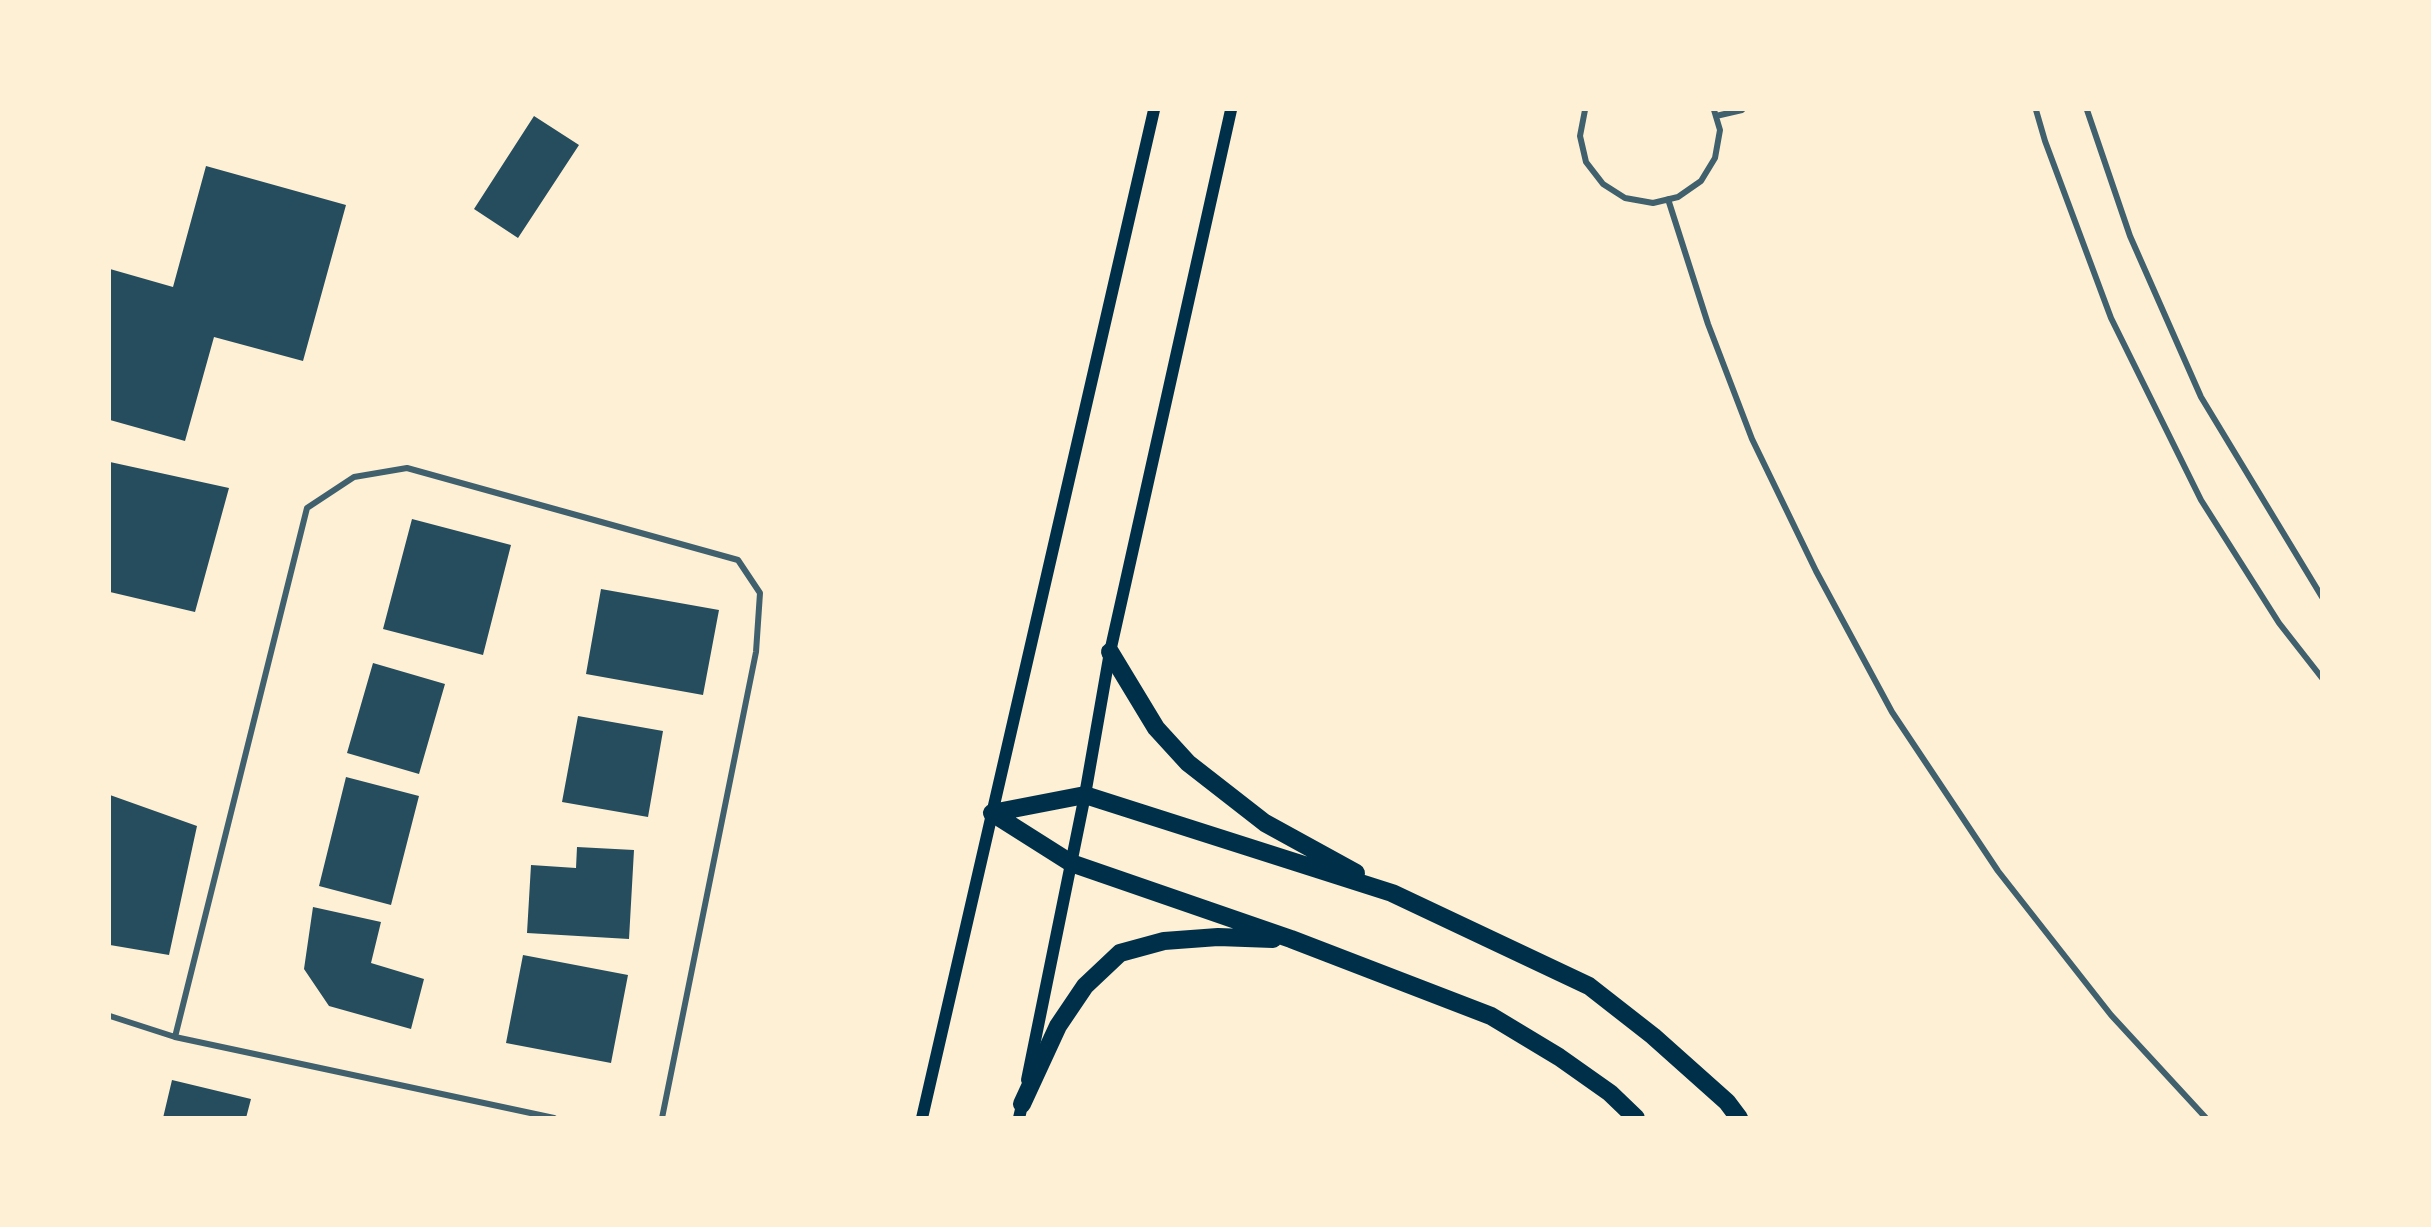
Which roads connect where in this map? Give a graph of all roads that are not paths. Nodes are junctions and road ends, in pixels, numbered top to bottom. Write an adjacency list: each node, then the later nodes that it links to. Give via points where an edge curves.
1 (1154, 110): 13 (main road)
2 (1231, 110): 10 (main road)
3 (1585, 110): 8 (street, via 1580,136 1586,162 1603,184 1625,198 1653,203)
4 (1742, 110): 7 (street)
5 (2036, 110): 11 (street, via 2111,318 2200,500 2279,623)
6 (2086, 110): 9 (street, via 2130,236 2201,398)
7 (1715, 113): 8 (street, via 1720,130 1715,158 1701,181 1678,197)
8 (1668, 199): 25 (street, via 1708,324 1752,439 1816,571 1892,712 1998,871 2110,1016)
9 (2322, 597)
10 (1110, 652): 12 (main road); 15 (highway, via 1156,728 1188,763 1265,823)
11 (2322, 678)
12 (1085, 795): 13 (highway); 14 (main road); 15 (highway)
13 (992, 813): 14 (highway); 22 (main road)
14 (1071, 863): 16 (highway); 19 (main road)
15 (1392, 893): 24 (highway, via 1589,986 1653,1036 1727,1102)
16 (1291, 939): 19 (highway, via 1175,940 1120,953 1085,986 1058,1026); 23 (highway, via 1491,1016 1559,1057 1610,1093)
17 (110, 1016): 18 (street)
18 (175, 1037): 20 (street); 21 (street, via 307,508 354,477 407,468 738,560 760,593 756,652)
19 (1021, 1111)
20 (554, 1118)
21 (662, 1118)
22 (922, 1118)
23 (1636, 1118)
24 (1738, 1118)
25 (2206, 1118)

